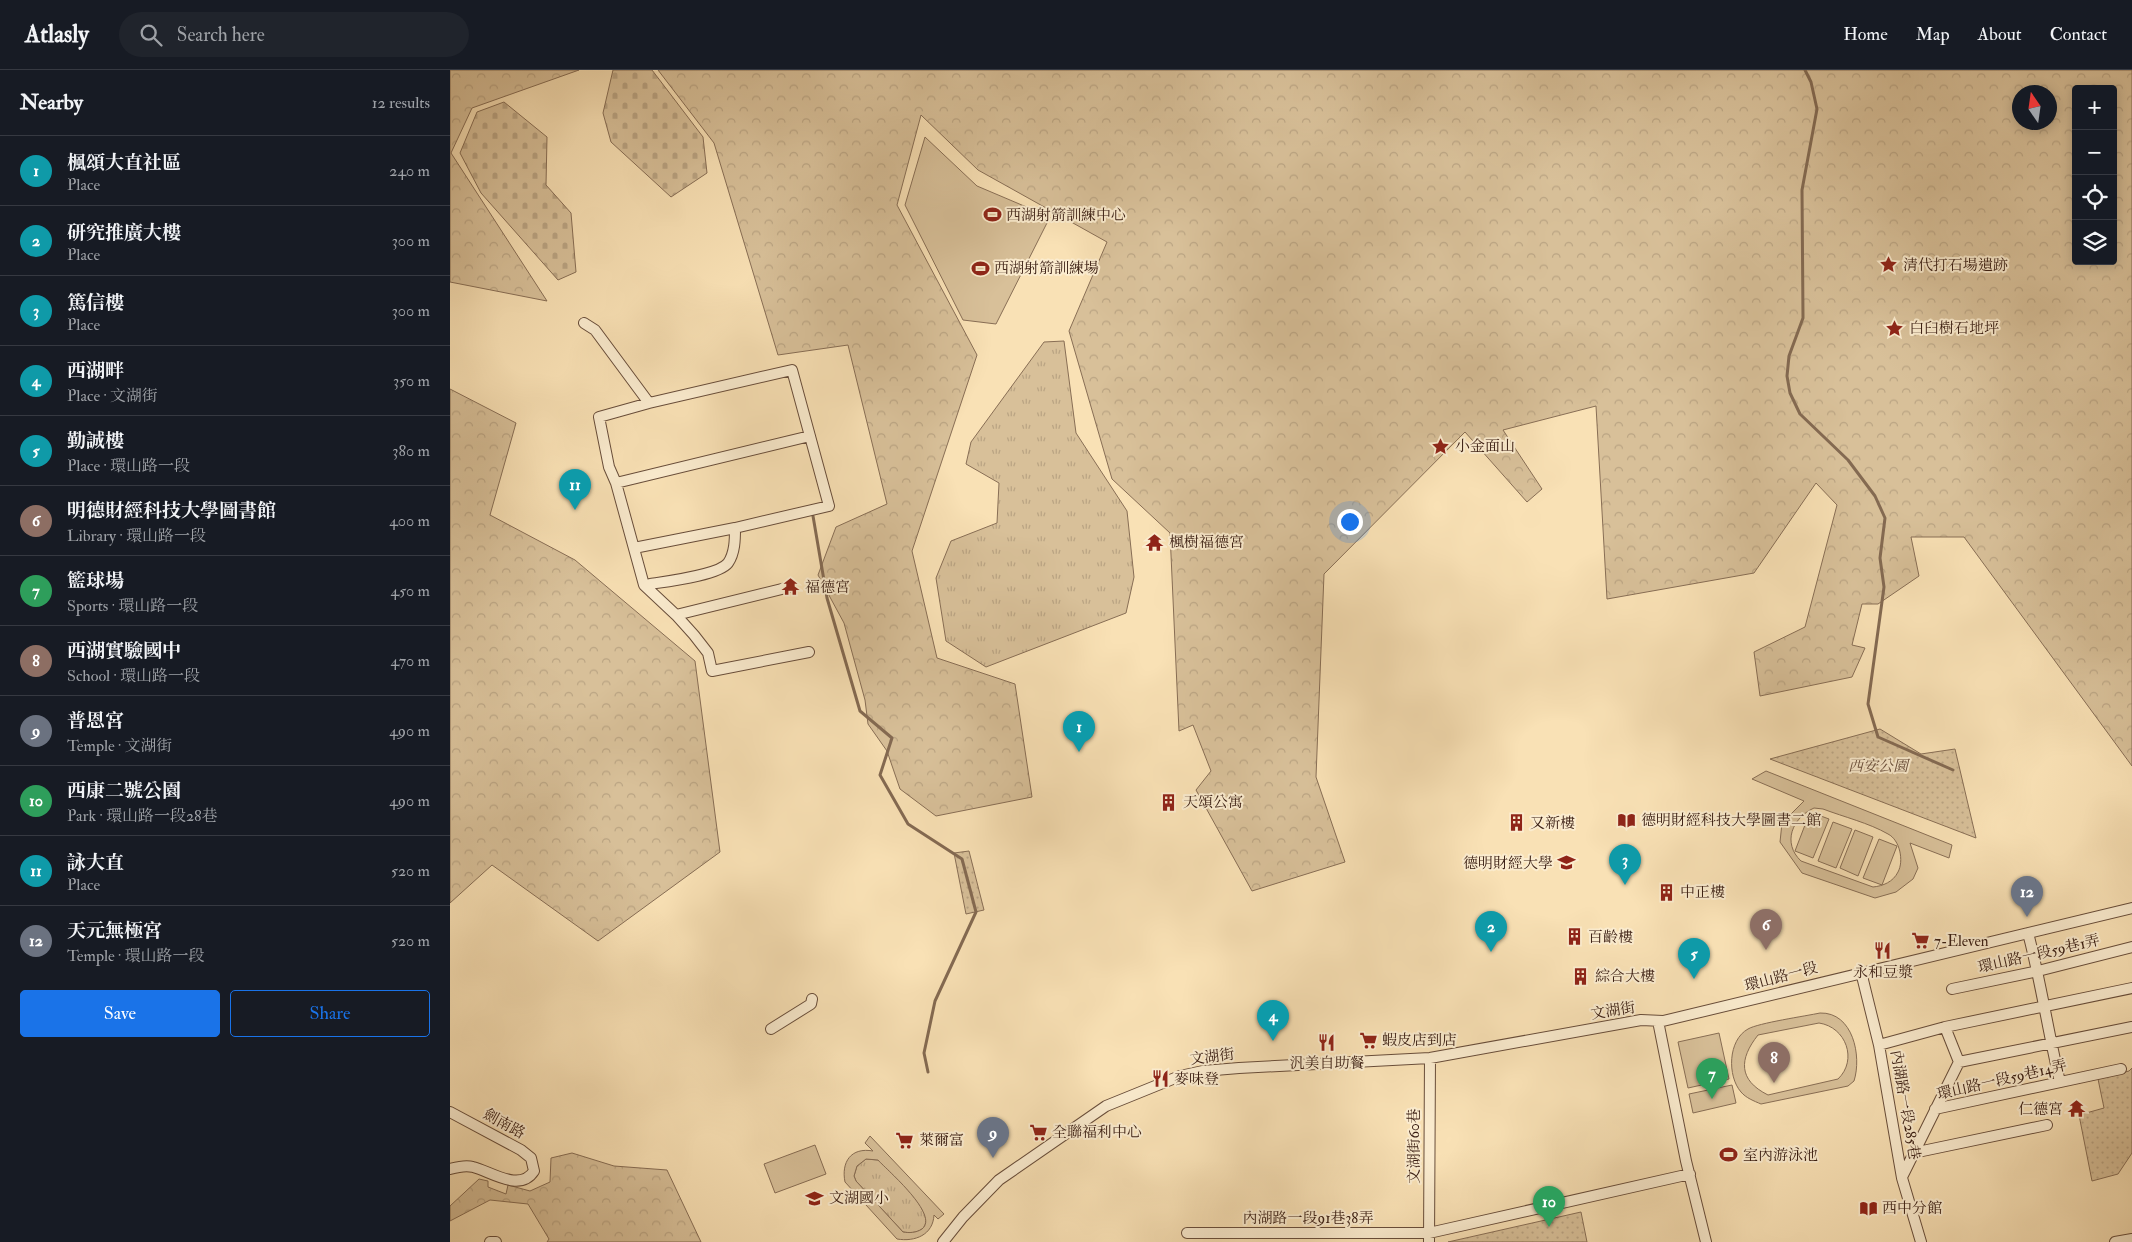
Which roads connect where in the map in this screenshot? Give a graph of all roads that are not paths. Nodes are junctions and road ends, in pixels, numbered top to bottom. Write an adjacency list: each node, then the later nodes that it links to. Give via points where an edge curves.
1 (584, 323): 2 (street, via 596,330)
2 (649, 403): 3 (street, via 792,370); 4 (street, via 599,417 609,467)
3 (810, 436): 4 (street); 5 (street, via 829,506)
4 (616, 483): 6 (street)
5 (735, 528): 6 (street); 7 (street, via 736,542 728,563 719,569)
6 (634, 548): 7 (street)
7 (644, 585): 9 (street)
8 (790, 587): 9 (street)
9 (676, 615): 10 (street, via 708,653 712,671)
10 (809, 652)
11 (2132, 908): 12 (street, 環山路一段)
12 (2028, 933): 14 (street); 15 (street, 環山路一段)
13 (2132, 947): 14 (street, 環山路一段59巷1弄)
14 (2038, 971): 17 (street, 環山路一段59巷1弄); 19 (street)
15 (1861, 972): 20 (street, 環山路一段); 25 (street, 內湖路一段285巷)
16 (2132, 988): 19 (street)
17 (1952, 989)
18 (812, 999): 23 (street, via 811,1004)
19 (2043, 1008): 21 (street); 24 (street)
20 (1658, 1022): 26 (street, 文湖街, via 1641,1020); 35 (street)
21 (1945, 1026): 25 (street); 27 (street)
22 (2132, 1027): 24 (street)
23 (771, 1029)
24 (2051, 1043): 27 (street); 29 (street)
25 (1879, 1045): 36 (street, 內湖路一段285巷)
26 (1430, 1058): 38 (street, 文湖街60巷); 42 (street, 文湖街, via 1239,1068 1180,1076 1106,1106 999,1180)
27 (1959, 1062): 30 (street)
28 (2121, 1069): 29 (street, 環山路一段59巷14弄)
29 (2060, 1082): 30 (street, 環山路一段59巷14弄)
30 (1935, 1109): 33 (street, 環山路一段59巷14弄)
31 (450, 1112): 34 (street, 劍南路, via 521,1150 531,1158 534,1171 522,1180 510,1181 472,1166)
32 (2047, 1125): 33 (street)
33 (1913, 1153): 36 (street, 環山路一段59巷14弄)
34 (450, 1169)
35 (1690, 1174): 38 (street, 內湖路一段91巷38弄); 43 (street)
36 (1902, 1178): 44 (street, 內湖路一段285巷)
37 (1187, 1233): 38 (street, 內湖路一段91巷38弄)
38 (1429, 1238)
39 (2132, 1239): 45 (street)
40 (490, 1242): 41 (street)
41 (496, 1242)
42 (943, 1242)
43 (1706, 1242)
44 (1921, 1242)
45 (2115, 1242)

